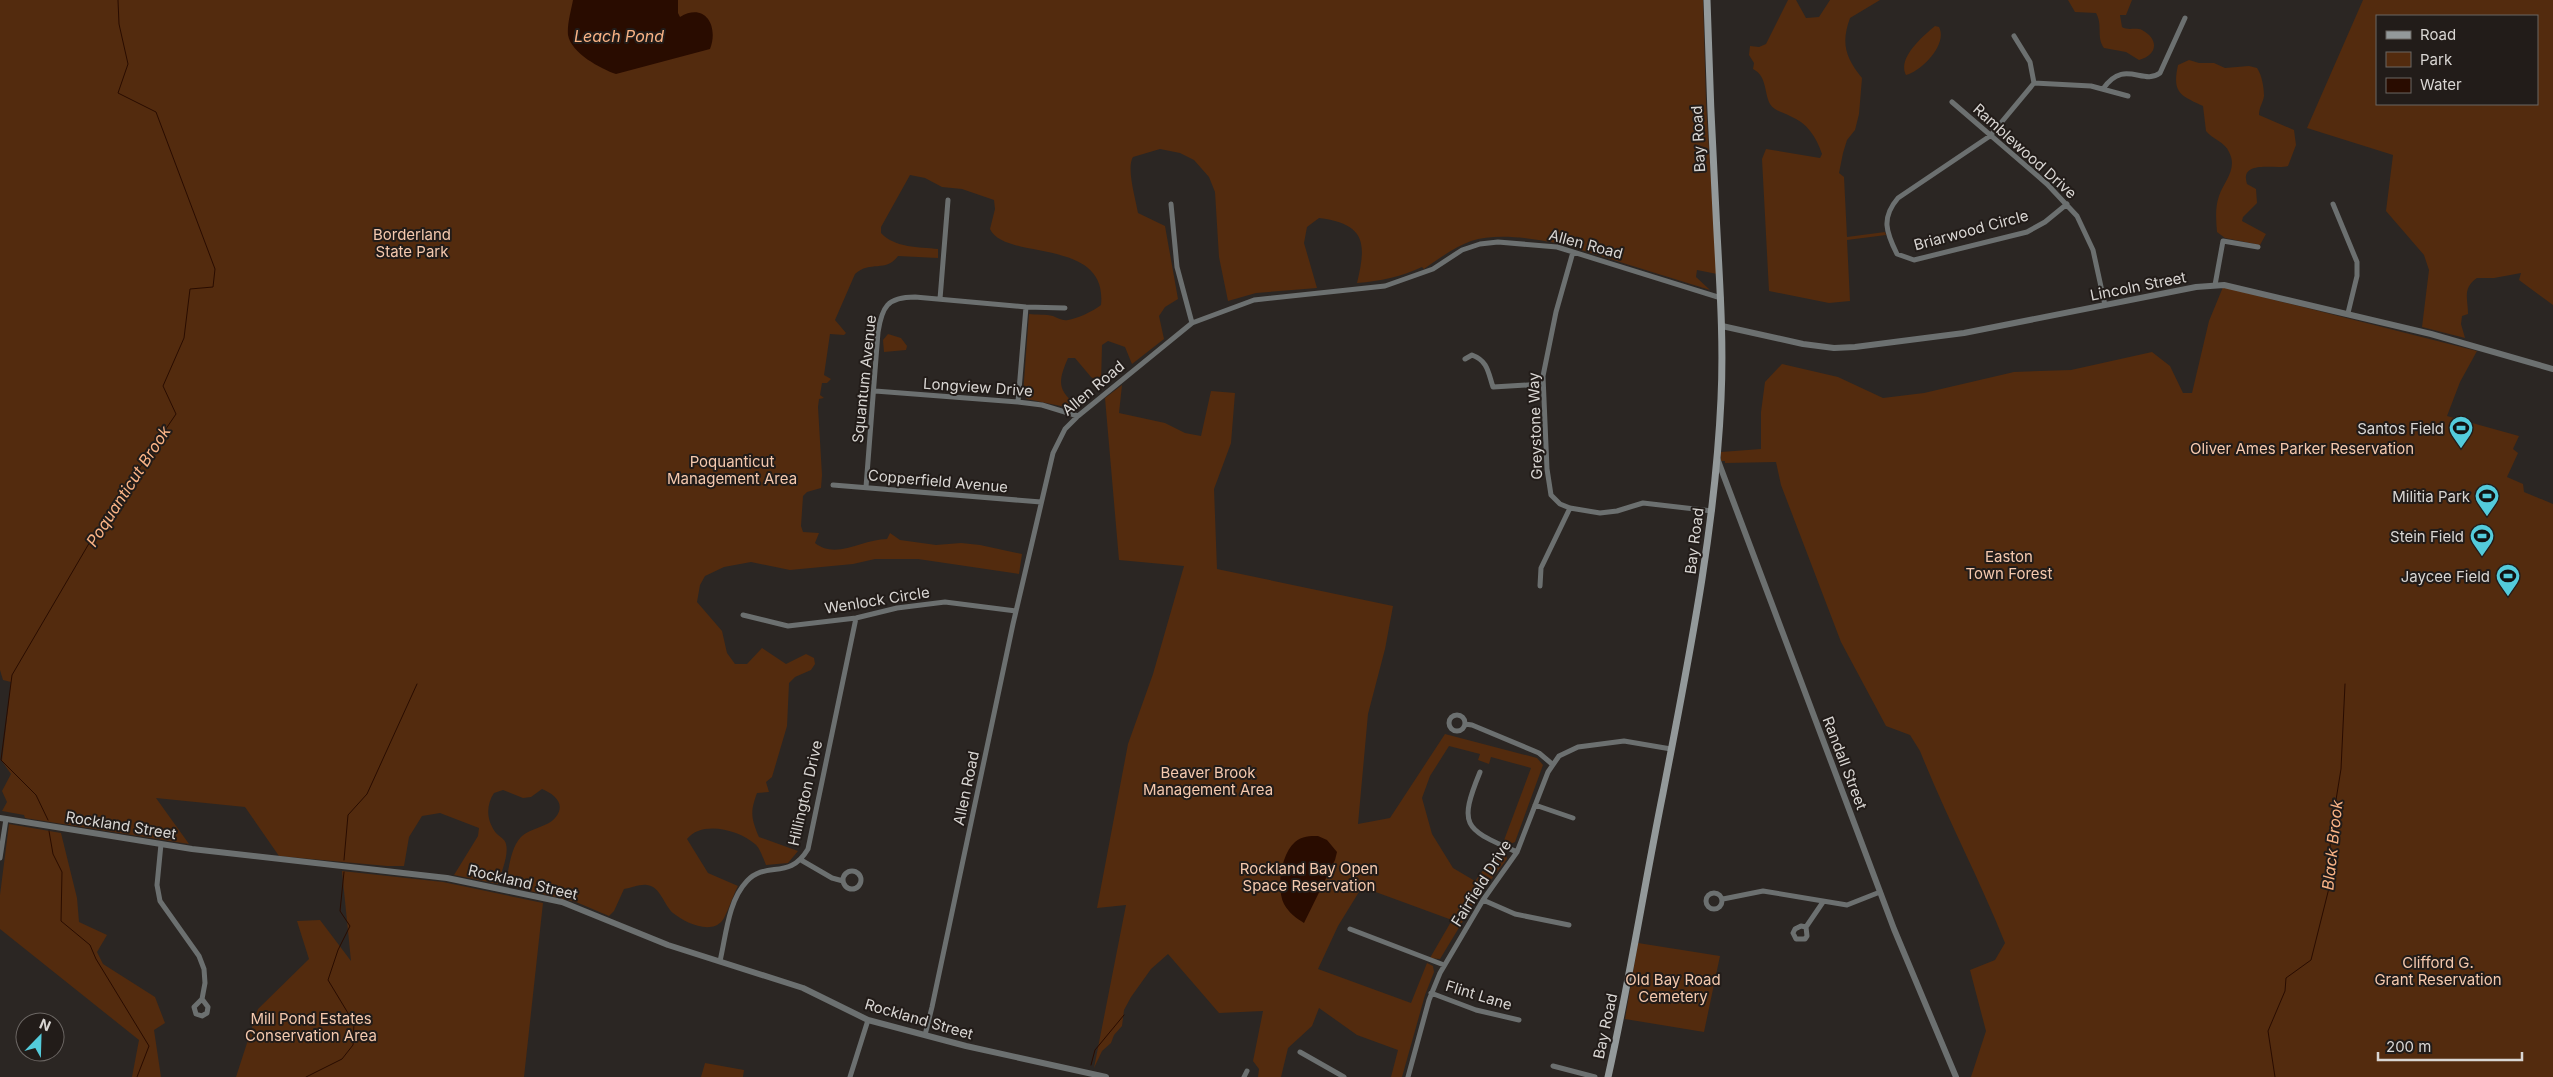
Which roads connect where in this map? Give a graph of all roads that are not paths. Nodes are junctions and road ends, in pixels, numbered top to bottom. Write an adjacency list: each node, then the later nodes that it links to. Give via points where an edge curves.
1 (1707, 0): 16 (main road, Bay Road, via 1709,98)
2 (2185, 18): 5 (street, via 2160,73 2153,76 2118,75)
3 (2014, 36): 4 (street, via 2030,62)
4 (2034, 83): 5 (street); 8 (street)
5 (2103, 89): 6 (street)
6 (2128, 96)
7 (1952, 102): 8 (street, Ramblewood Drive)
8 (1990, 136): 11 (street, Ramblewood Drive); 11 (street, Briarwood Circle, via 1898,198 1889,208 1886,218 1888,231 1898,254 1914,260 2026,232)
9 (948, 200): 17 (street)
10 (1171, 204): 22 (street, via 1177,267)
11 (2067, 204): 18 (street, Ramblewood Drive, via 2086,230)
12 (2333, 204): 21 (street, via 2357,262 2358,276)
13 (2258, 247): 15 (street, via 2223,241)
14 (1573, 252): 16 (street, Allen Road); 22 (street, Allen Road, via 1546,245 1480,244 1462,250 1433,269 1386,286 1254,300); 26 (street, Greystone Way, via 1556,312)
15 (2215, 285): 18 (street, Lincoln Street); 21 (street, Lincoln Street, via 2244,288)
16 (1721, 298): 23 (main road, Bay Road)
17 (940, 299): 19 (street, Squantum Avenue); 27 (street, Squantum Avenue, via 902,297 885,308 878,332)
18 (2106, 306): 23 (street, Lincoln Street, via 1964,333 1854,347 1812,345)
19 (1026, 307): 20 (street, Squantum Avenue); 28 (street)
20 (1065, 308)
21 (2348, 313): 25 (street, Lincoln Street)
22 (1192, 323): 29 (street, Allen Road)
23 (1722, 326): 30 (main road, Bay Road)
24 (1465, 359): 26 (street, via 1472,355 1482,359 1490,371 1493,387)
25 (2553, 369)
26 (1543, 384): 34 (street, Greystone Way, via 1549,487 1555,499)
27 (875, 391): 28 (street, Longview Drive); 32 (street, Squantum Avenue)
28 (1018, 402): 29 (street, Longview Drive, via 1042,405)
29 (1078, 416): 33 (street, Allen Road, via 1064,428 1056,442)
30 (1716, 456): 35 (main road, Bay Road); 52 (street, Randall Street)
31 (833, 486): 32 (street, Copperfield Avenue)
32 (866, 487): 33 (street, Copperfield Avenue)
33 (1041, 502): 37 (street, Allen Road)
34 (1570, 508): 35 (street, via 1600,513 1643,503); 36 (street, via 1541,568)
35 (1712, 511): 41 (main road, Bay Road, via 1702,585)
36 (1540, 586)
37 (1016, 611): 39 (street, Wenlock Circle, via 945,602 897,608); 65 (street, Allen Road)
38 (743, 615): 39 (street, Wenlock Circle, via 788,626)
39 (856, 618): 50 (street, Hillington Drive, via 808,849)
40 (1465, 724): 42 (street, via 1537,752)
41 (1671, 749): 42 (street, via 1616,742 1573,749); 75 (main road, Bay Road)
42 (1552, 764): 44 (street, Fairfield Drive)
43 (1480, 772): 48 (street, via 1467,808 1470,825 1482,836)
44 (1535, 806): 45 (street); 48 (street, Fairfield Drive)
45 (1573, 818)
46 (3, 819): 47 (street, Rockland Street); 49 (street)
47 (161, 844): 59 (street, Rockland Street, via 256,858 451,878 562,902 668,945); 62 (street, via 157,894 202,964 205,983)
48 (1517, 852): 54 (street, Fairfield Drive)
49 (0, 858)
50 (801, 860): 51 (street); 59 (street, Hillington Drive, via 790,868 755,874 741,888 735,899)
51 (843, 881)
52 (1880, 892): 55 (street, via 1847,905); 76 (street, Randall Street)
53 (1723, 899): 55 (street, via 1763,891)
54 (1483, 900): 56 (street, via 1515,914); 60 (street, Fairfield Drive)
55 (1823, 902): 57 (street)
56 (1569, 926)
57 (1806, 927)
58 (1350, 929): 60 (street)
59 (720, 961): 63 (street, Rockland Street, via 803,988)
60 (1444, 965): 61 (street, Fairfield Drive)
61 (1431, 993): 64 (street, Flint Lane, via 1476,1010); 73 (street, Fairfield Drive)
62 (202, 999)
63 (868, 1020): 65 (street, Rockland Street); 69 (street)
64 (1519, 1020)
65 (924, 1035): 70 (street, Rockland Street)
66 (1300, 1052): 72 (street)
67 (1553, 1066): 74 (street)
68 (1247, 1071): 71 (street)
69 (850, 1077)
70 (1106, 1077)
71 (1244, 1077)
72 (1344, 1077)
73 (1408, 1077)
74 (1595, 1077)
75 (1608, 1077)
76 (1956, 1077)

